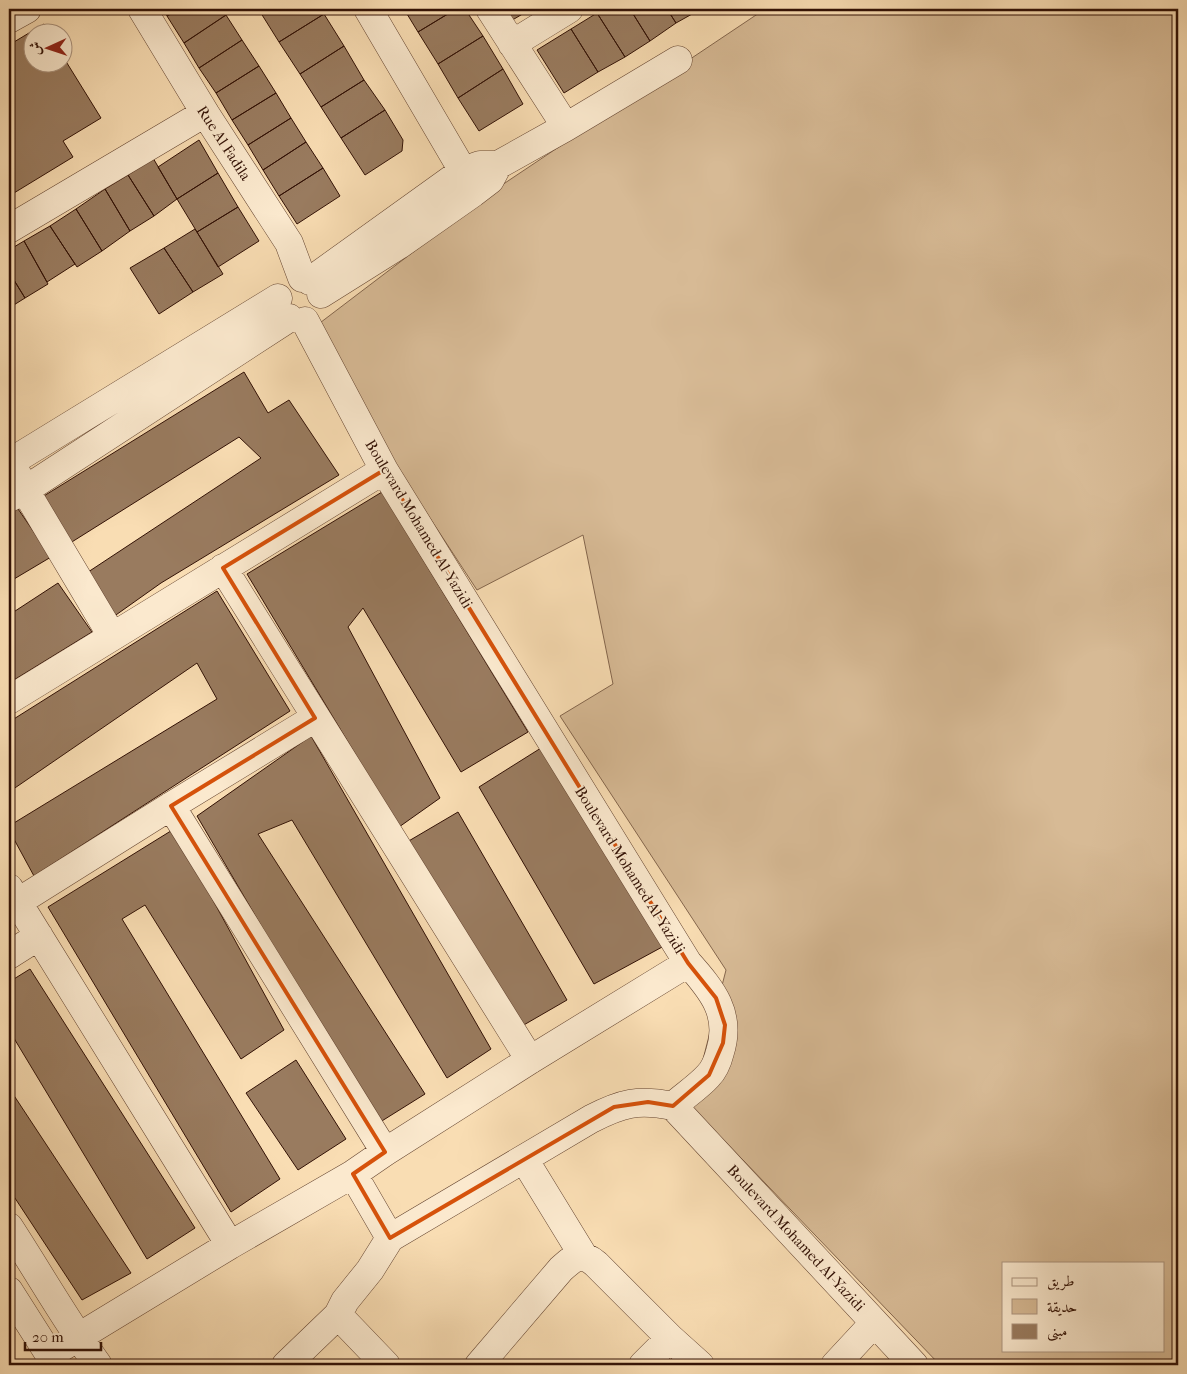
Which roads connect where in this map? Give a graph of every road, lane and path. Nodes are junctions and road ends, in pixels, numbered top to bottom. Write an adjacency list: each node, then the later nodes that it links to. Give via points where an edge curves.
1 (26, 9): 6 (street)
2 (142, 9): 9 (street, Rue Al Fadila)
3 (368, 9): 11 (street)
4 (490, 9): 7 (street)
5 (569, 9): 7 (street)
6 (9, 19)
7 (512, 44): 10 (street)
8 (678, 60): 10 (street)
9 (205, 112): 12 (street); 13 (street, Rue Al Fadila, via 289,243)
10 (566, 127): 11 (street, via 498,165 490,180)
11 (468, 182): 13 (street, via 399,245)
12 (9, 229)
13 (311, 284): 14 (street, via 289,281 282,288); 14 (street, via 321,306 319,311 315,316)
14 (291, 312): 15 (street); 16 (street, Boulevard Mohamed Al-Yazidi); 17 (street)
15 (10, 462): 17 (street)
16 (384, 470): 18 (street); 26 (street, Boulevard Mohamed Al-Yazidi)
17 (17, 494): 19 (street)
18 (223, 568): 19 (street); 21 (street)
19 (112, 636): 20 (street)
20 (9, 700)
21 (316, 718): 22 (street); 27 (street)
22 (171, 806): 23 (street); 29 (street)
23 (13, 895): 24 (street)
24 (39, 936): 25 (street); 34 (street)
25 (9, 955)
26 (688, 963): 27 (street); 28 (street, Boulevard Mohamed Al-Yazidi, via 716,998 725,1025 723,1043 709,1075)
27 (530, 1060): 29 (street)
28 (673, 1106): 30 (street, via 648,1102 614,1106); 38 (street, Boulevard Mohamed Al-Yazidi)
29 (385, 1152): 31 (street)
30 (524, 1159): 33 (street); 35 (street)
31 (353, 1174): 33 (street); 34 (street)
32 (9, 1227): 39 (street)
33 (390, 1238): 37 (street)
34 (230, 1245): 39 (street)
35 (584, 1257): 40 (street, via 596,1264); 45 (street, via 576,1257 561,1269)
36 (9, 1291): 41 (street)
37 (338, 1315): 43 (street); 44 (street)
38 (874, 1323): 48 (street); 49 (street, Boulevard Mohamed Al-Yazidi)
39 (78, 1338): 41 (street); 42 (street)
40 (670, 1338): 46 (street); 47 (street)
41 (52, 1360)
42 (98, 1365)
43 (286, 1365)
44 (386, 1365)
45 (479, 1365)
46 (643, 1365)
47 (700, 1365)
48 (835, 1365)
49 (914, 1365)

